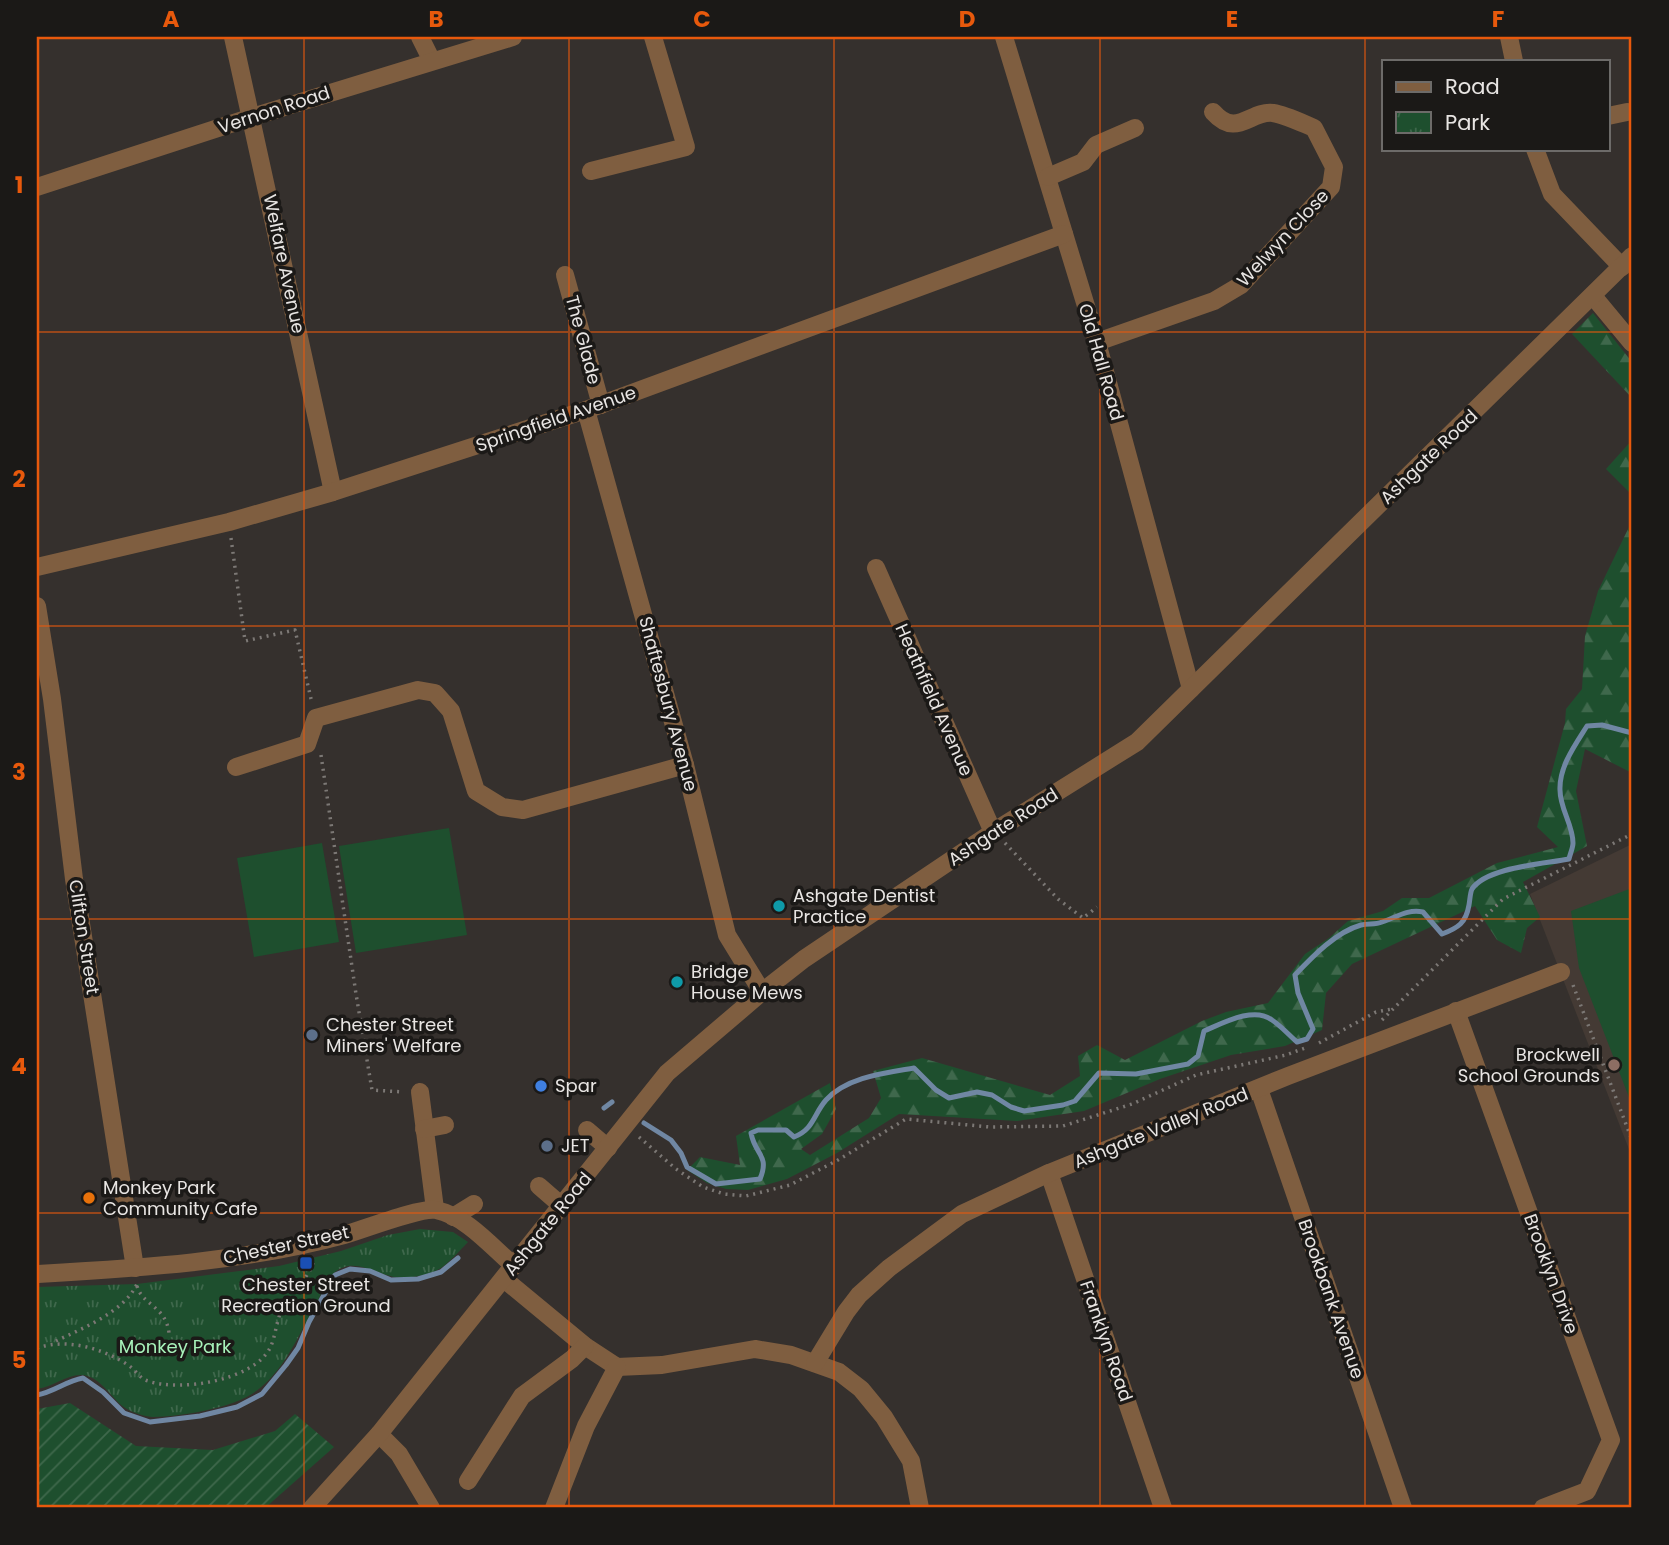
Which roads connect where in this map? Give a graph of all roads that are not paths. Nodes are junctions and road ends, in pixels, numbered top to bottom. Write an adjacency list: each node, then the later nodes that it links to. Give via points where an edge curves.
1 (233, 37): 12 (street, Welfare Avenue)
2 (420, 37): 8 (street)
3 (513, 37): 8 (street, Vernon Road)
4 (653, 37): 15 (street, via 686,147)
5 (1004, 37): 16 (street, Old Hall Road)
6 (1509, 37): 7 (street)
7 (1514, 60)
8 (432, 61): 12 (street, Vernon Road)
9 (1213, 112): 22 (street, Welwyn Close, via 1220,121 1237,124 1271,112 1314,128 1334,167 1332,187 1241,285 1214,301)
10 (1627, 112): 11 (street)
11 (1610, 116)
12 (252, 117): 17 (street, Vernon Road); 25 (street, Welfare Avenue)
13 (1135, 128): 16 (street, via 1096,145 1083,162)
14 (1535, 150): 19 (street, via 1552,194)
15 (592, 171)
16 (1048, 177): 18 (street, Old Hall Road)
17 (37, 187)
18 (1063, 234): 22 (street, Old Hall Road); 24 (street, Springfield Avenue)
19 (1627, 262): 21 (street, Ashgate Road)
20 (565, 275): 24 (street, The Glade)
21 (1593, 296): 23 (street); 29 (street, Ashgate Road)
22 (1097, 342): 29 (street, Old Hall Road)
23 (1632, 343)
24 (593, 408): 25 (street, Springfield Avenue); 30 (street, Shaftesbury Avenue)
25 (333, 492): 26 (street, Springfield Avenue, via 229,522)
26 (37, 567)
27 (876, 568): 32 (street, Heathfield Avenue)
28 (37, 606): 50 (street, Clifton Street)
29 (1191, 689): 32 (street, Ashgate Road, via 1137,742)
30 (685, 765): 31 (street, via 523,810 502,807 476,791 451,711 435,693 418,690 316,718 307,744); 34 (street, Shaftesbury Avenue, via 727,935)
31 (236, 766)
32 (993, 832): 34 (street, Ashgate Road)
33 (1566, 975): 35 (street, Ashgate Valley Road)
34 (762, 992): 41 (street, Ashgate Road, via 667,1073)
35 (1456, 1011): 36 (street, Ashgate Valley Road); 62 (street, Brooklyn Drive, via 1611,1440 1587,1491)
36 (1259, 1089): 42 (street, Ashgate Valley Road); 61 (street, Brookbank Avenue)
37 (420, 1092): 39 (street)
38 (445, 1125): 39 (street)
39 (424, 1129): 46 (street)
40 (587, 1130): 41 (street)
41 (608, 1148): 45 (street, Ashgate Road)
42 (1049, 1173): 52 (street, Ashgate Valley Road, via 962,1214 889,1268 859,1295); 60 (street, Franklyn Road)
43 (539, 1186): 45 (street)
44 (474, 1203): 47 (street)
45 (562, 1206): 48 (street, Ashgate Road)
46 (435, 1209): 47 (street); 50 (street, Chester Street, via 253,1255)
47 (453, 1217): 48 (street)
48 (509, 1273): 51 (street); 54 (street, Ashgate Road)
49 (37, 1274): 50 (street, Chester Street)
50 (136, 1276)
51 (585, 1346): 53 (street); 55 (street, via 522,1396)
52 (815, 1363): 53 (street, via 755,1349 662,1365); 59 (street, via 839,1372 884,1417 911,1461)
53 (617, 1367): 58 (street, via 586,1426)
54 (379, 1434): 56 (street, Ashgate Road); 57 (street, via 400,1454)
55 (468, 1481)
56 (312, 1508)
57 (431, 1508)
58 (554, 1508)
59 (920, 1508)
60 (1163, 1508)
61 (1404, 1508)
62 (1543, 1508)

